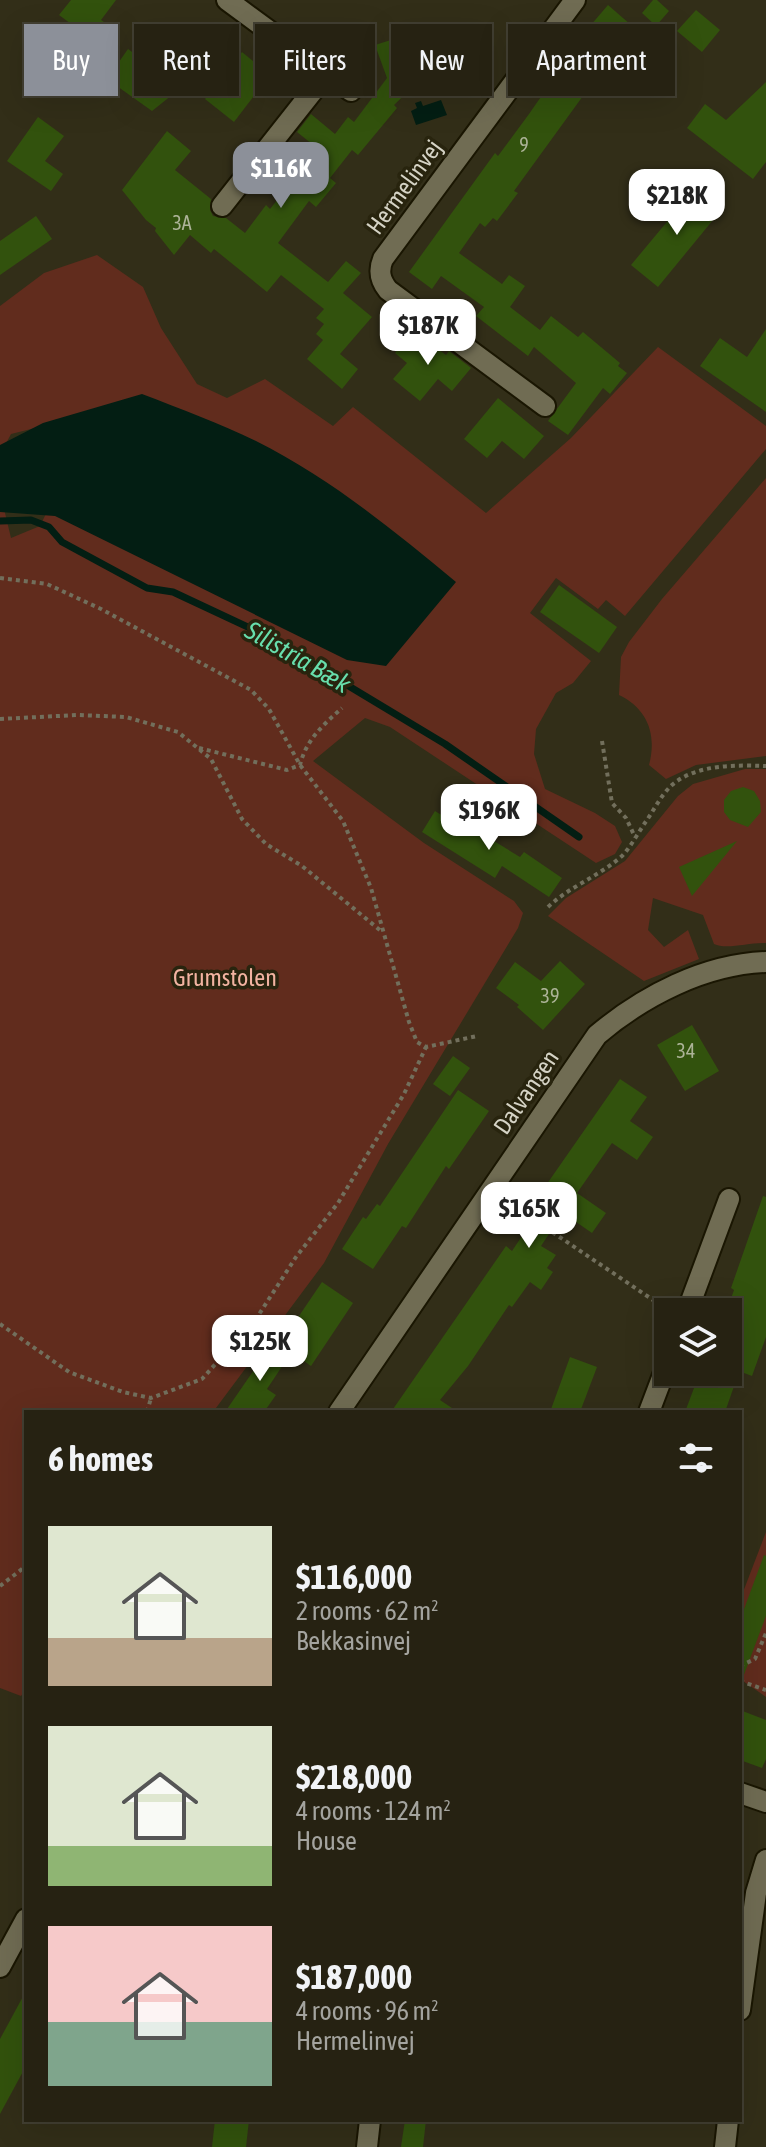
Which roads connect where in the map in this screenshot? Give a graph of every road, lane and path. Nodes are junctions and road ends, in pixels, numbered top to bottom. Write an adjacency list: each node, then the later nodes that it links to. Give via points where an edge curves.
1 (227, 0): 3 (street)
2 (575, 0): 6 (street, Hermelinvej, via 380,267 388,290)
3 (260, 24)
4 (309, 96): 5 (street)
5 (222, 206)
6 (545, 406)
7 (0, 578): 12 (path, via 47,584 251,690 269,709)
8 (342, 708): 12 (path, via 304,748)
9 (0, 719): 11 (path, via 126,717 178,732)
10 (602, 741): 14 (path, via 612,803)
11 (196, 747): 12 (path, via 287,770); 16 (path, via 211,759 242,819 266,844 302,866)
12 (300, 765): 16 (path, via 343,821)
13 (766, 766): 14 (path, via 684,776 670,786)
14 (635, 837): 15 (path, via 606,869)
15 (548, 907)
16 (383, 932): 19 (path, via 409,1022 417,1042)
17 (766, 962): 20 (street, Dalvangen, via 679,983 604,1028)
18 (477, 1036): 19 (path)
19 (426, 1047): 26 (path, via 359,1171 256,1319 202,1379)
20 (491, 1190): 23 (path); 28 (street, Dalvangen)
21 (729, 1199): 22 (street)
22 (692, 1298)
23 (654, 1300)
24 (0, 1324): 26 (path, via 69,1372)
25 (659, 1386): 29 (street)
26 (151, 1398): 27 (path)
27 (148, 1410)
28 (340, 1410)
29 (650, 1410)
30 (24, 1568): 31 (path)
31 (0, 1586)
32 (766, 1633): 33 (path, via 755,1659)
33 (742, 1665)
34 (742, 1682): 35 (path)
35 (766, 1690)
36 (742, 1794): 37 (street)
37 (766, 1802)
38 (766, 1860): 41 (street, via 756,1893)
39 (24, 1923): 40 (street)
40 (0, 1967)
41 (742, 1995)
42 (370, 2122): 44 (street)
43 (728, 2122): 45 (street)
44 (367, 2147)
45 (725, 2147)

